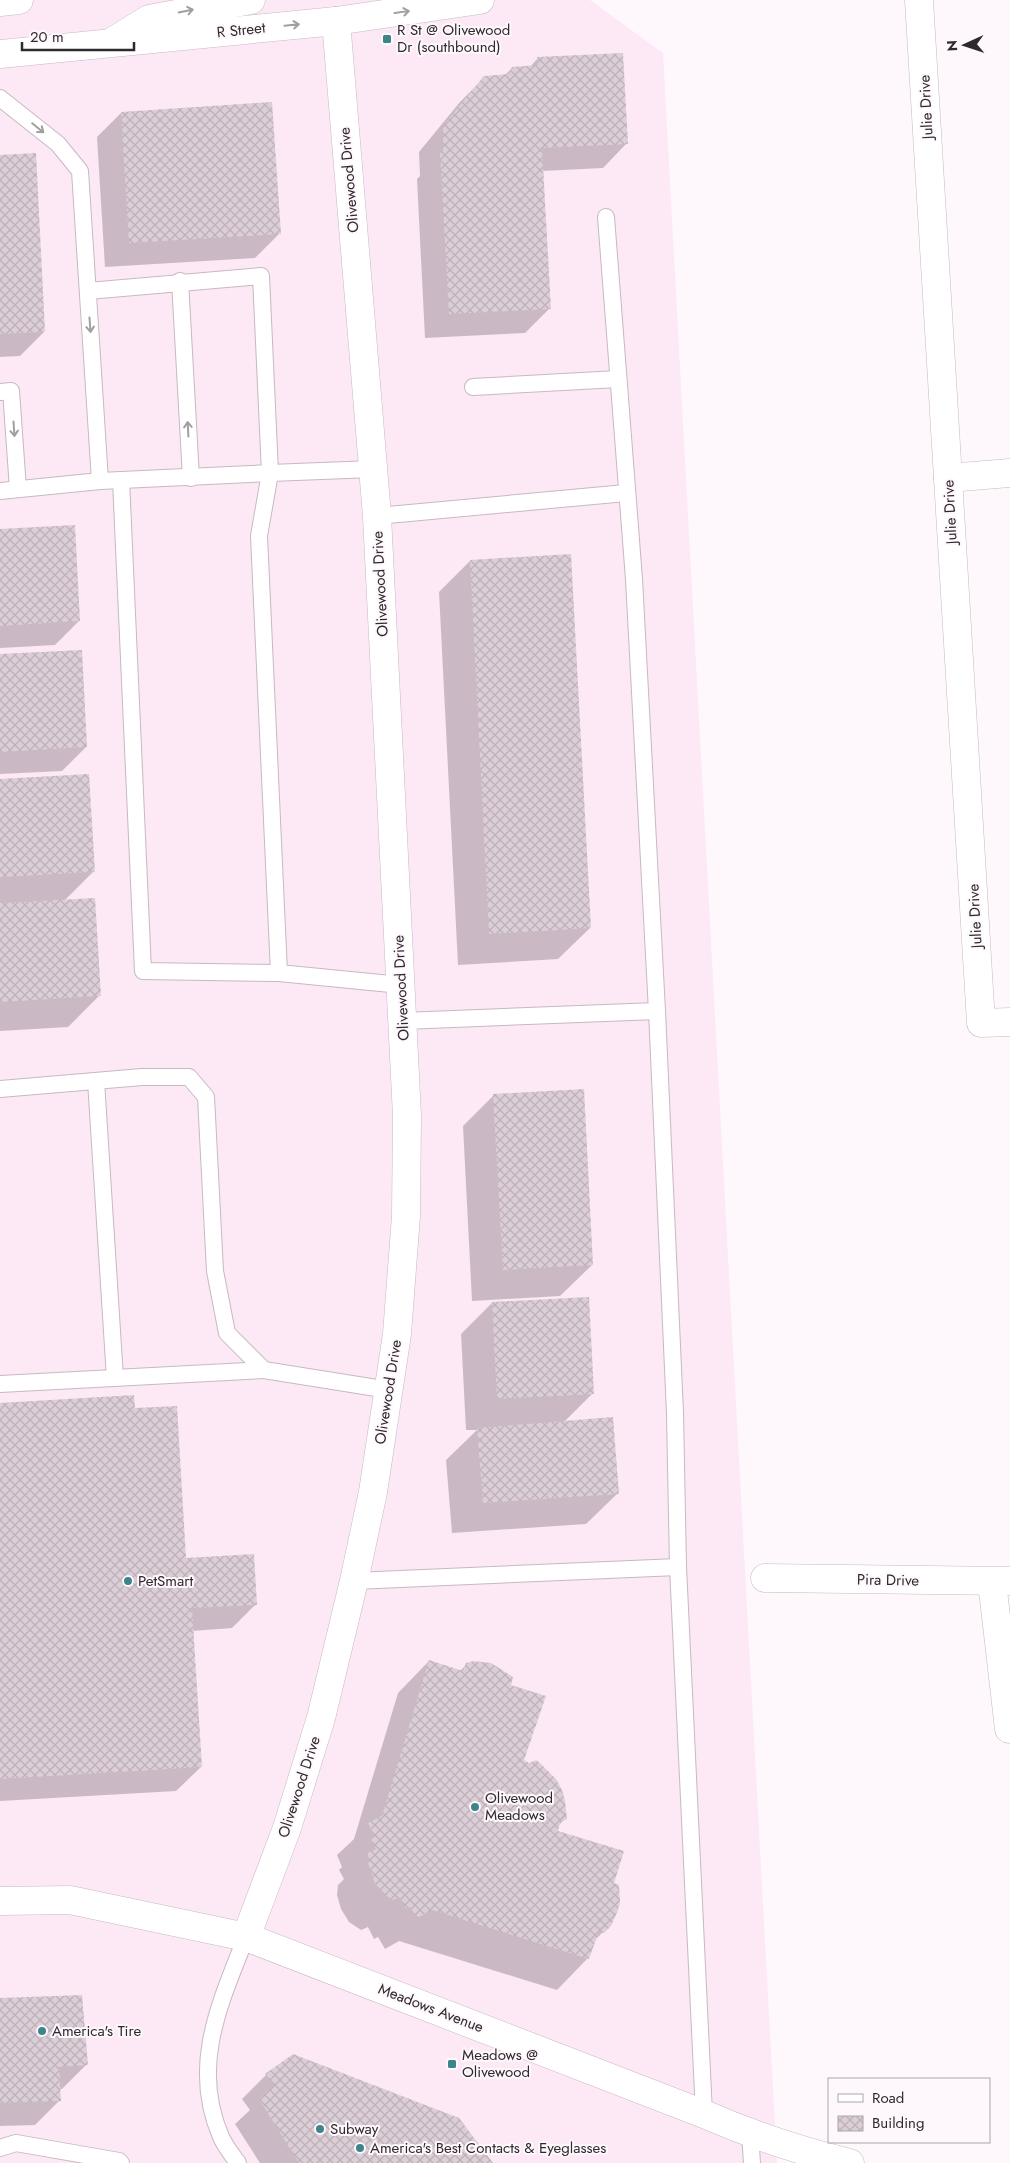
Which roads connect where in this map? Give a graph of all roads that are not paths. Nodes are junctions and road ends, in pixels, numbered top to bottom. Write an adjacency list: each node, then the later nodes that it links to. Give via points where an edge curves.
1 (19, 0): 6 (street)
2 (251, 0): 8 (street, one-way to 2, via 149,19)
3 (368, 0): 7 (street)
4 (480, 0): 7 (street, R Street, one-way to 4)
5 (920, 0): 21 (street, Julie Drive)
6 (0, 2)
7 (336, 21): 8 (street, R Street, one-way to 7); 17 (street, Olivewood Drive)
8 (110, 43): 9 (street, R Street)
9 (0, 54)
10 (0, 98): 13 (lane, one-way to 13, via 58,144 80,171)
11 (606, 217): 14 (lane)
12 (180, 282): 13 (lane); 18 (lane, via 261,276); 20 (lane, one-way to 12)
13 (88, 291): 23 (lane, one-way to 23)
14 (618, 379): 15 (lane); 26 (lane)
15 (473, 387)
16 (0, 392): 24 (lane, one-way to 24, via 11,391)
17 (373, 469): 18 (lane); 27 (street, Olivewood Drive)
18 (270, 473): 20 (lane); 28 (lane, via 259,536)
19 (1010, 473): 21 (street)
20 (191, 478): 22 (lane)
21 (948, 478): 32 (street, Julie Drive, via 981,1023)
22 (121, 480): 23 (lane); 28 (lane, via 143,972)
23 (100, 481): 24 (lane)
24 (18, 489): 25 (lane)
25 (0, 491)
26 (626, 493): 27 (lane); 30 (lane)
27 (377, 516): 29 (street, Olivewood Drive)
28 (279, 973): 29 (lane)
29 (401, 985): 31 (street, Olivewood Drive)
30 (657, 1011): 31 (lane); 39 (lane, via 675,1413)
31 (402, 1021): 38 (street, Olivewood Drive, via 407,1116 406,1216 397,1334)
32 (1010, 1022)
33 (96, 1081): 34 (lane); 35 (lane, via 190,1077 206,1097 215,1271 227,1333); 36 (lane)
34 (0, 1089)
35 (264, 1370): 36 (lane); 38 (lane)
36 (115, 1378): 37 (lane)
37 (0, 1384)
38 (389, 1390): 41 (street, Olivewood Drive, via 373,1492)
39 (678, 1567): 41 (lane); 46 (lane)
40 (765, 1578): 42 (street, Pira Drive)
41 (354, 1581): 45 (street, Olivewood Drive, via 321,1718 287,1828)
42 (1001, 1581): 43 (street)
43 (1009, 1729)
44 (0, 1901): 45 (street, Meadows Avenue, via 70,1900)
45 (246, 1937): 46 (street, Meadows Avenue); 50 (lane, via 218,2008 209,2042 208,2067 212,2112 221,2139)
46 (704, 2114): 47 (street, Meadows Avenue)
47 (750, 2134): 51 (lane); 52 (street, Meadows Avenue)
48 (0, 2148): 49 (lane, via 16,2143)
49 (121, 2163)
50 (238, 2163)
51 (752, 2163)
52 (850, 2163)

